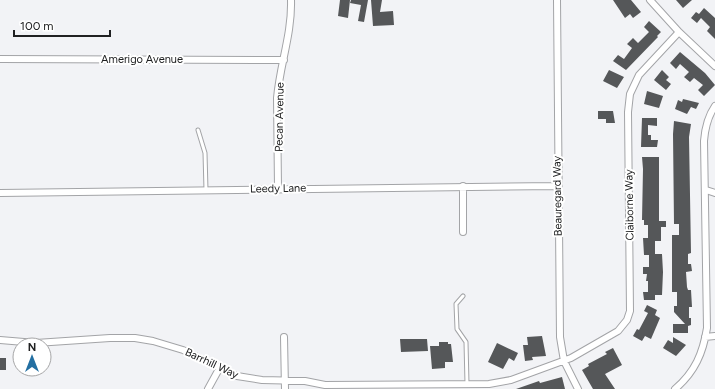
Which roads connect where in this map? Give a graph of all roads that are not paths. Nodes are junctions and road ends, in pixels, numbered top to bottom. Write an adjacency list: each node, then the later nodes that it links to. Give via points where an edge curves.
1 (291, 0): 6 (street, Pecan Avenue, via 291,27)
2 (557, 0): 11 (street, Beauregard Way)
3 (650, 0): 4 (street)
4 (679, 32): 7 (street); 23 (street, Claiborne Way, via 639,75 630,94 628,316 618,331)
5 (0, 58): 6 (street, Amerigo Avenue)
6 (284, 60): 12 (street, Pecan Avenue, via 277,98)
7 (715, 66)
8 (715, 106): 14 (street, via 705,133)
9 (198, 130): 13 (lane, via 205,153)
10 (463, 186): 11 (street, Leedy Lane); 12 (street, Leedy Lane); 17 (street)
11 (557, 186): 23 (street, Beauregard Way, via 560,337)
12 (278, 188): 13 (street, Leedy Lane)
13 (206, 190): 15 (street, Leedy Lane)
14 (706, 190): 16 (street); 21 (street)
15 (0, 193)
16 (715, 193)
17 (463, 232)
18 (463, 296): 26 (lane, via 456,304 456,322 457,329 466,342)
19 (715, 336): 21 (street)
20 (284, 337): 25 (street)
21 (705, 337): 31 (street, via 696,366)
22 (0, 340): 24 (street, Barrhill Way, via 36,343 135,338 183,350)
23 (564, 361): 26 (street, Barrhill Way, via 511,380); 30 (street, Beauregard Way)
24 (218, 369): 25 (street, Barrhill Way, via 243,378); 28 (street)
25 (285, 380): 27 (street, Barrhill Way, via 325,385); 29 (street)
26 (468, 384): 27 (street, Barrhill Way)
27 (459, 387)
28 (208, 389)
29 (285, 389)
30 (578, 389)
31 (675, 389)

